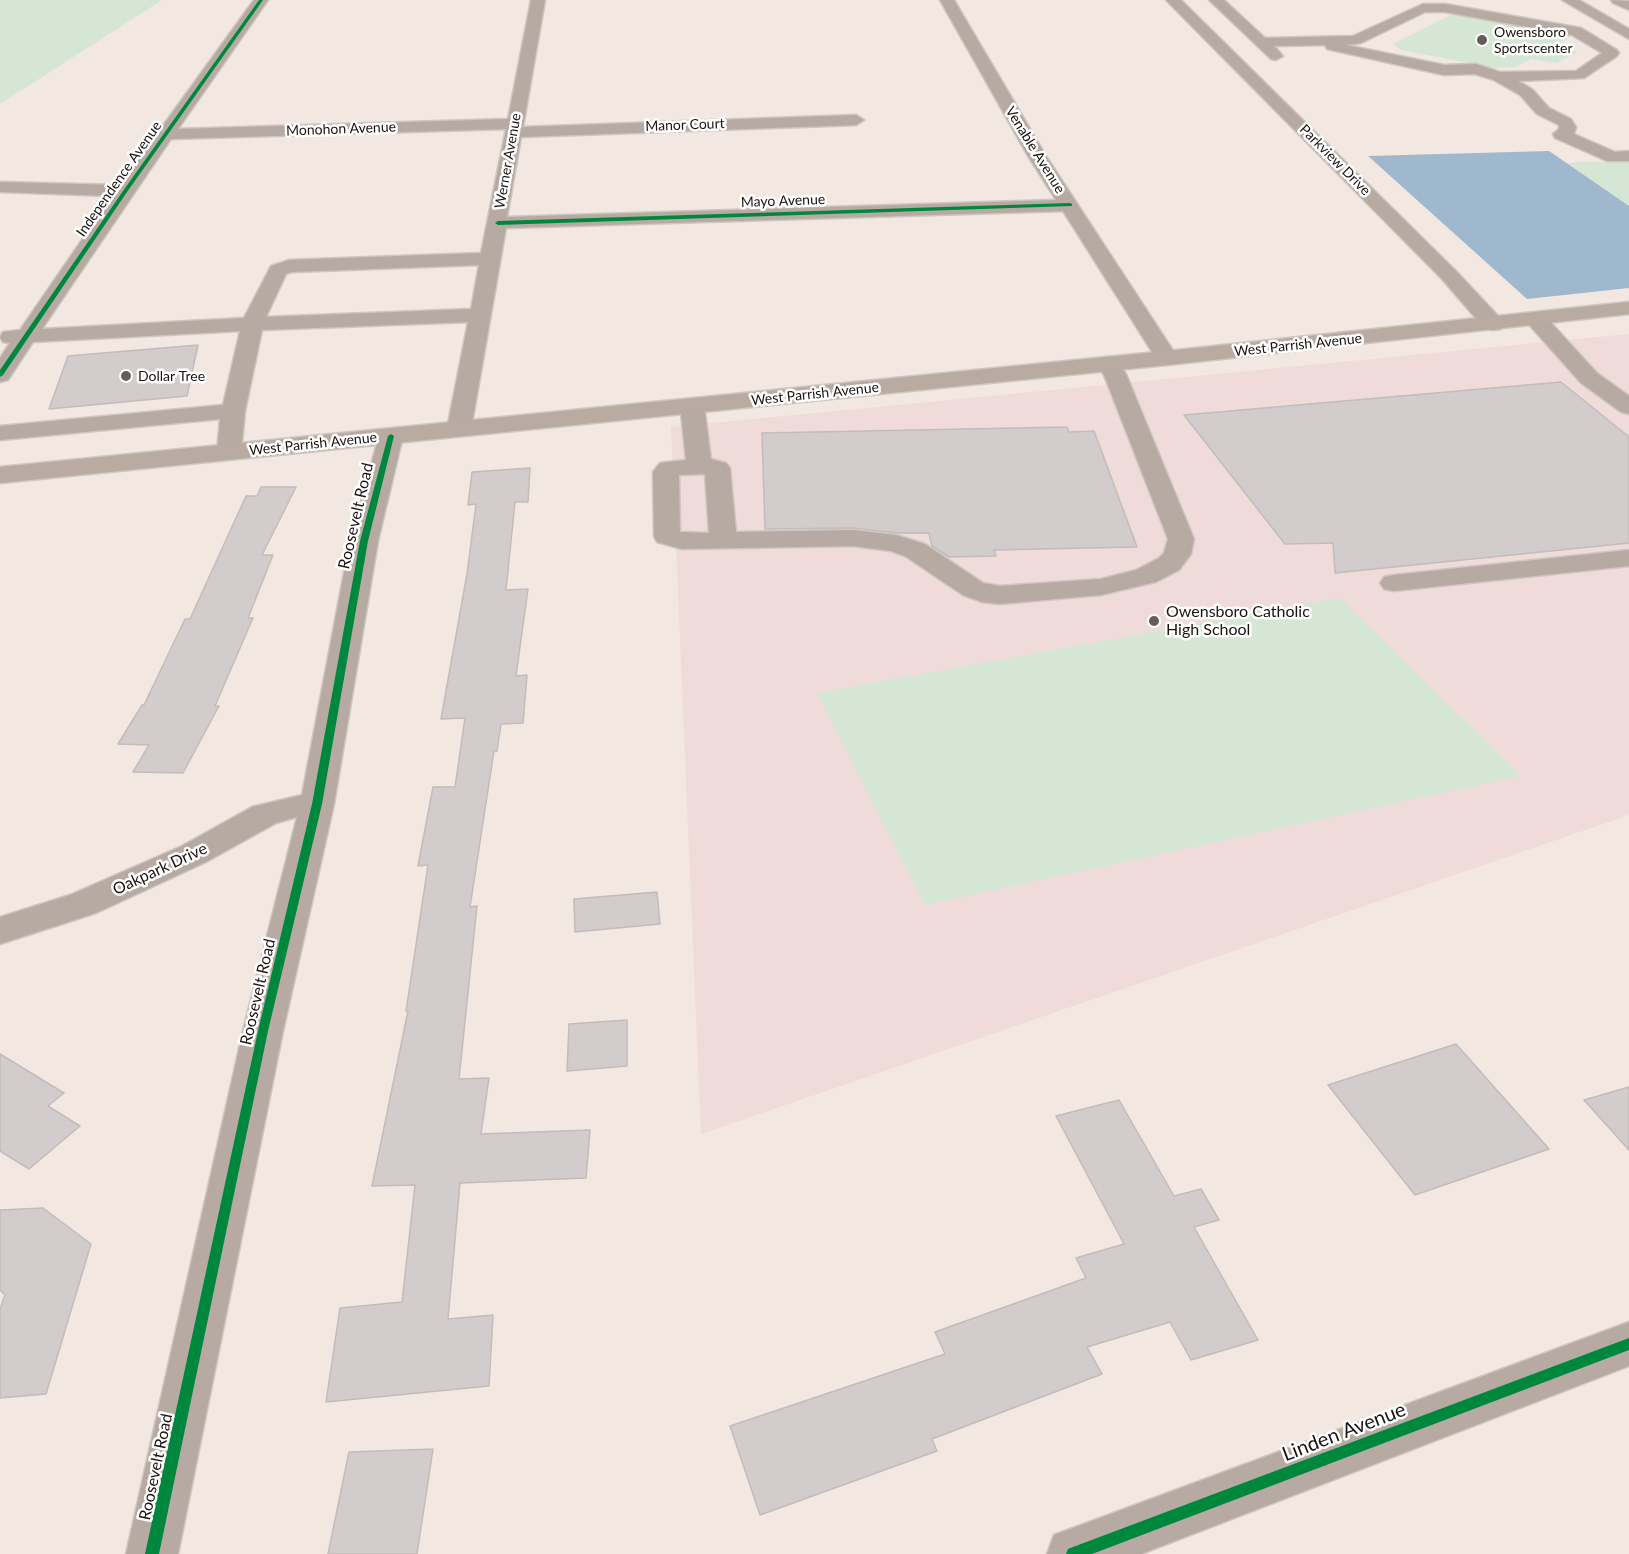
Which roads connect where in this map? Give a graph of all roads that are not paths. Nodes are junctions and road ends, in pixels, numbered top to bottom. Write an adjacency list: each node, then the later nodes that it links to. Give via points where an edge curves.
1 (261, 0): 19 (street, Independence Avenue)
2 (538, 0): 18 (street, Werner Avenue)
3 (947, 0): 23 (street, Venable Avenue, via 1037,156)
4 (1173, 0): 12 (street, Parkview Drive)
5 (1216, 0): 13 (street)
6 (1569, 0): 11 (street)
7 (1618, 0): 9 (street)
8 (1400, 2): 10 (street)
9 (1629, 6)
10 (1414, 12): 13 (street, via 1356,40); 14 (street, via 1445,8 1576,31)
11 (1629, 35)
12 (1223, 49): 13 (street); 30 (street, Parkview Drive, via 1442,267)
13 (1269, 50): 16 (street, via 1335,46 1444,70 1476,69)
14 (1612, 53): 15 (street); 16 (street, via 1579,75)
15 (1629, 53)
16 (1499, 77): 20 (street, via 1526,92 1543,111 1565,122 1567,132 1561,134 1613,157)
17 (856, 120): 18 (street, Manor Court)
18 (514, 128): 19 (street, Monohon Avenue); 24 (street, Werner Avenue)
19 (166, 134): 22 (street, Independence Avenue)
20 (1629, 156)
21 (0, 187): 22 (street)
22 (125, 191): 32 (street, Independence Avenue)
23 (1070, 205): 24 (street, Mayo Avenue); 33 (street, Venable Avenue)
24 (498, 223): 25 (street, Werner Avenue)
25 (491, 259): 27 (street, Werner Avenue); 29 (street, via 289,266 278,270)
26 (1629, 308): 28 (main road, West Parrish Avenue)
27 (481, 315): 29 (street); 39 (street, Werner Avenue)
28 (1535, 319): 30 (main road, West Parrish Avenue); 37 (street, via 1589,378)
29 (252, 324): 32 (street); 38 (street)
30 (1492, 324): 33 (main road, West Parrish Avenue)
31 (0, 337): 32 (street)
32 (27, 337): 35 (street, Independence Avenue)
33 (1167, 358): 34 (main road, West Parrish Avenue)
34 (1107, 364): 36 (main road, West Parrish Avenue); 45 (street, via 1115,374 1181,539 1169,564 1146,576 1101,587 1000,595 973,589 915,550 896,543 854,538)
35 (0, 375)
36 (690, 406): 39 (main road, West Parrish Avenue); 43 (street)
37 (1629, 406)
38 (233, 411): 40 (street); 42 (street)
39 (459, 429): 41 (main road, West Parrish Avenue)
40 (0, 433)
41 (391, 436): 42 (main road, West Parrish Avenue); 48 (street, Roosevelt Road, via 364,541)
42 (229, 452): 44 (main road, West Parrish Avenue)
43 (699, 466): 45 (street, via 712,466 719,472); 45 (street, via 676,467 666,472 667,536 682,541)
44 (0, 475)
45 (723, 541)
46 (1629, 558): 47 (street)
47 (1394, 583)
48 (317, 804): 49 (street, Oakpark Drive, via 264,815 194,854 93,900); 51 (street, Roosevelt Road, via 263,1031)
49 (0, 931)
50 (1629, 1344): 52 (street, Linden Avenue)
51 (152, 1554)
52 (1073, 1554)

